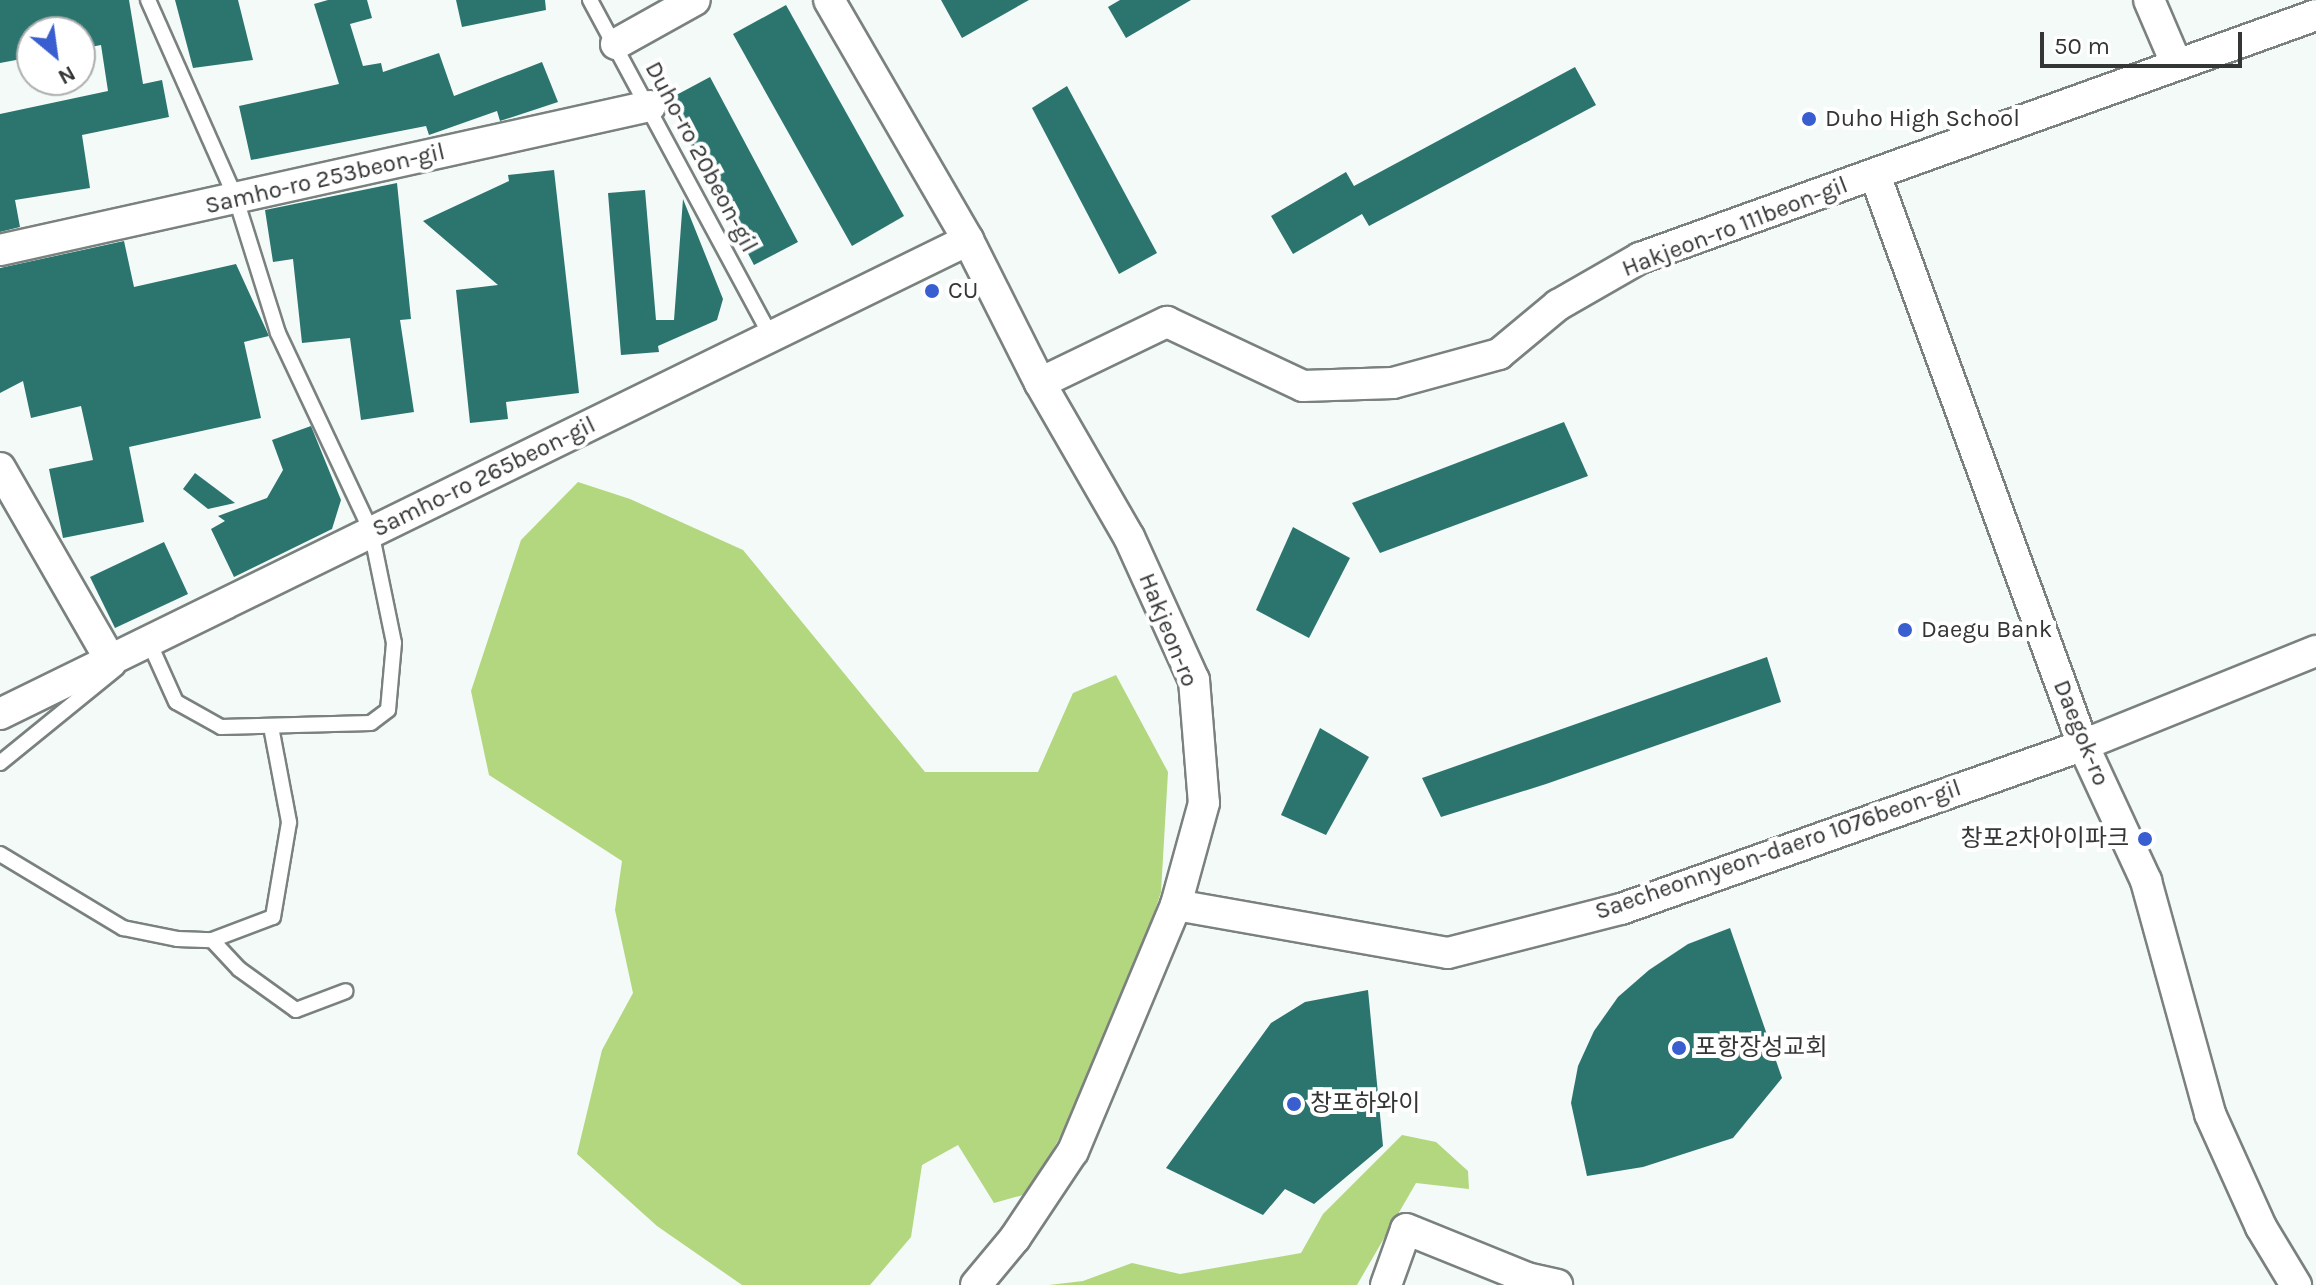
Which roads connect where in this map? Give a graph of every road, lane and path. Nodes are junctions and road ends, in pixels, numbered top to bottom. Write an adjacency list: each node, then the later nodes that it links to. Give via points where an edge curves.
1 (148, 0): 11 (lane)
2 (590, 0): 7 (lane, Duho-ro 20beon-gil)
3 (695, 0): 7 (street)
4 (829, 0): 12 (street, Hakjeon-ro)
5 (2149, 0): 8 (street)
6 (2316, 15): 8 (street, Hakjeon-ro 111beon-gil)
7 (616, 44): 9 (lane, Duho-ro 20beon-gil)
8 (2176, 63): 10 (street, Hakjeon-ro 111beon-gil)
9 (650, 106): 11 (street, Samho-ro 253beon-gil); 14 (lane, Duho-ro 20beon-gil)
10 (1875, 175): 15 (street, Hakjeon-ro 111beon-gil, via 1640,258 1558,305 1499,354 1393,383 1303,386 1167,322); 23 (street, Daegok-ro)
11 (236, 199): 13 (street, Samho-ro 253beon-gil); 17 (lane, via 278,333)
12 (968, 240): 14 (street, Samho-ro 265beon-gil); 15 (street, Hakjeon-ro)
13 (0, 250)
14 (771, 336): 17 (street, Samho-ro 265beon-gil)
15 (1040, 383): 26 (street, Hakjeon-ro, via 1129,537 1194,680 1204,803)
16 (0, 468): 20 (street)
17 (371, 531): 18 (street, Samho-ro 265beon-gil); 22 (lane, via 394,643 388,710 371,723)
18 (152, 640): 20 (street, Samho-ro 265beon-gil); 22 (lane, via 176,702 221,727); 24 (lane)
19 (2316, 651): 23 (street, Saecheonnyeon-daero 1076beon-gil)
20 (110, 659): 21 (street, Samho-ro 265beon-gil)
21 (0, 714)
22 (271, 727): 27 (lane, via 289,822 273,917)
23 (2083, 745): 26 (street, Saecheonnyeon-daero 1076beon-gil, via 1621,909 1448,953); 33 (street, Daegok-ro, via 2146,881 2210,1114 2261,1227)
24 (0, 763)
25 (0, 854): 27 (lane, via 123,928)
26 (1176, 905): 30 (street, Hakjeon-ro, via 1073,1151 1015,1238)
27 (212, 940): 28 (lane, via 239,969 296,1010)
28 (346, 991)
29 (1526, 1282): 31 (street, via 1406,1229); 32 (street)
30 (976, 1285)
31 (1386, 1285)
32 (1557, 1285)
33 (2296, 1285)

